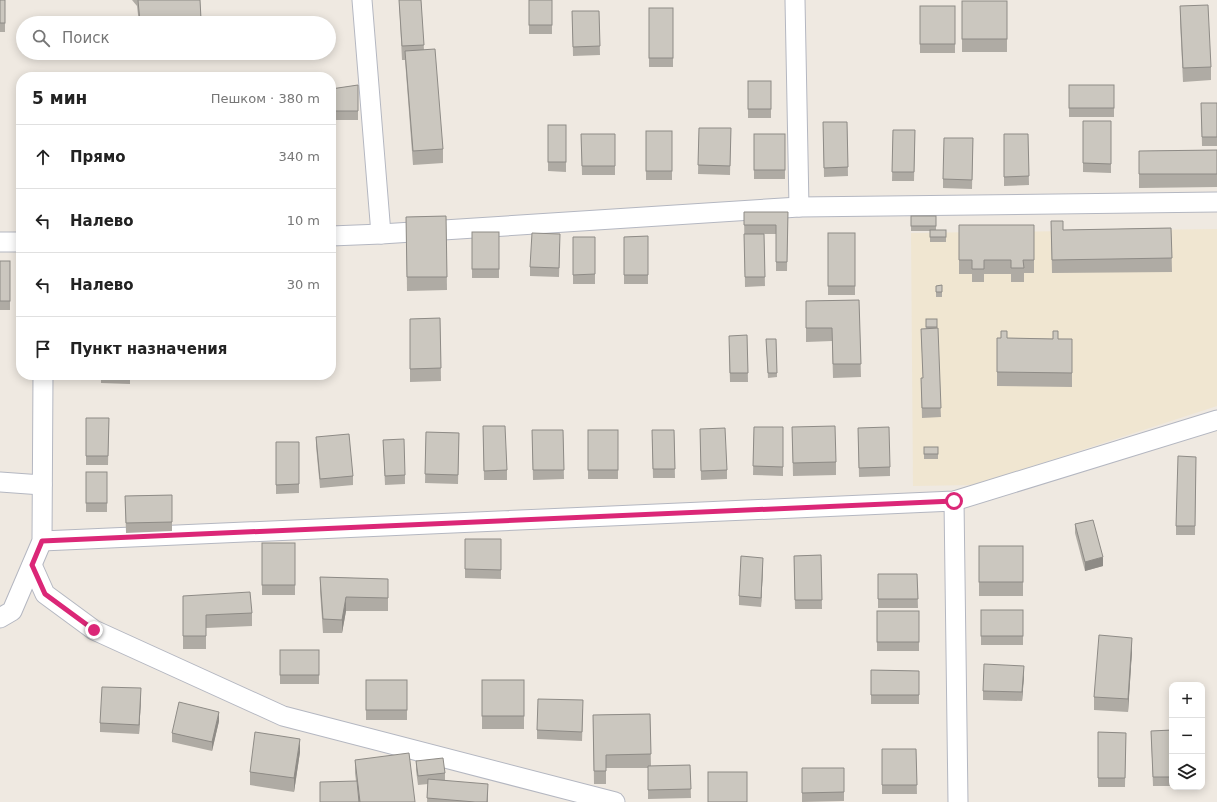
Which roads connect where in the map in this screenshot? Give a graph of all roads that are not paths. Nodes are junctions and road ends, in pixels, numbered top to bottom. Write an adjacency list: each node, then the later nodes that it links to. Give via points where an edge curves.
1 (362, 0): 5 (street)
2 (795, 0): 4 (street)
3 (1217, 202): 4 (street)
4 (799, 207): 5 (street)
5 (382, 234): 6 (street)
6 (336, 236)
7 (0, 242): 8 (street)
8 (16, 242)
9 (44, 380): 12 (street)
10 (1217, 420): 13 (street)
11 (0, 482): 12 (street)
12 (42, 485): 14 (street)
13 (954, 501): 14 (street); 18 (street)
14 (42, 541): 15 (street)
15 (32, 565): 16 (street, via 12,611); 17 (street, via 45,594 94,630 283,716)
16 (0, 618)
17 (615, 802)
18 (958, 802)

